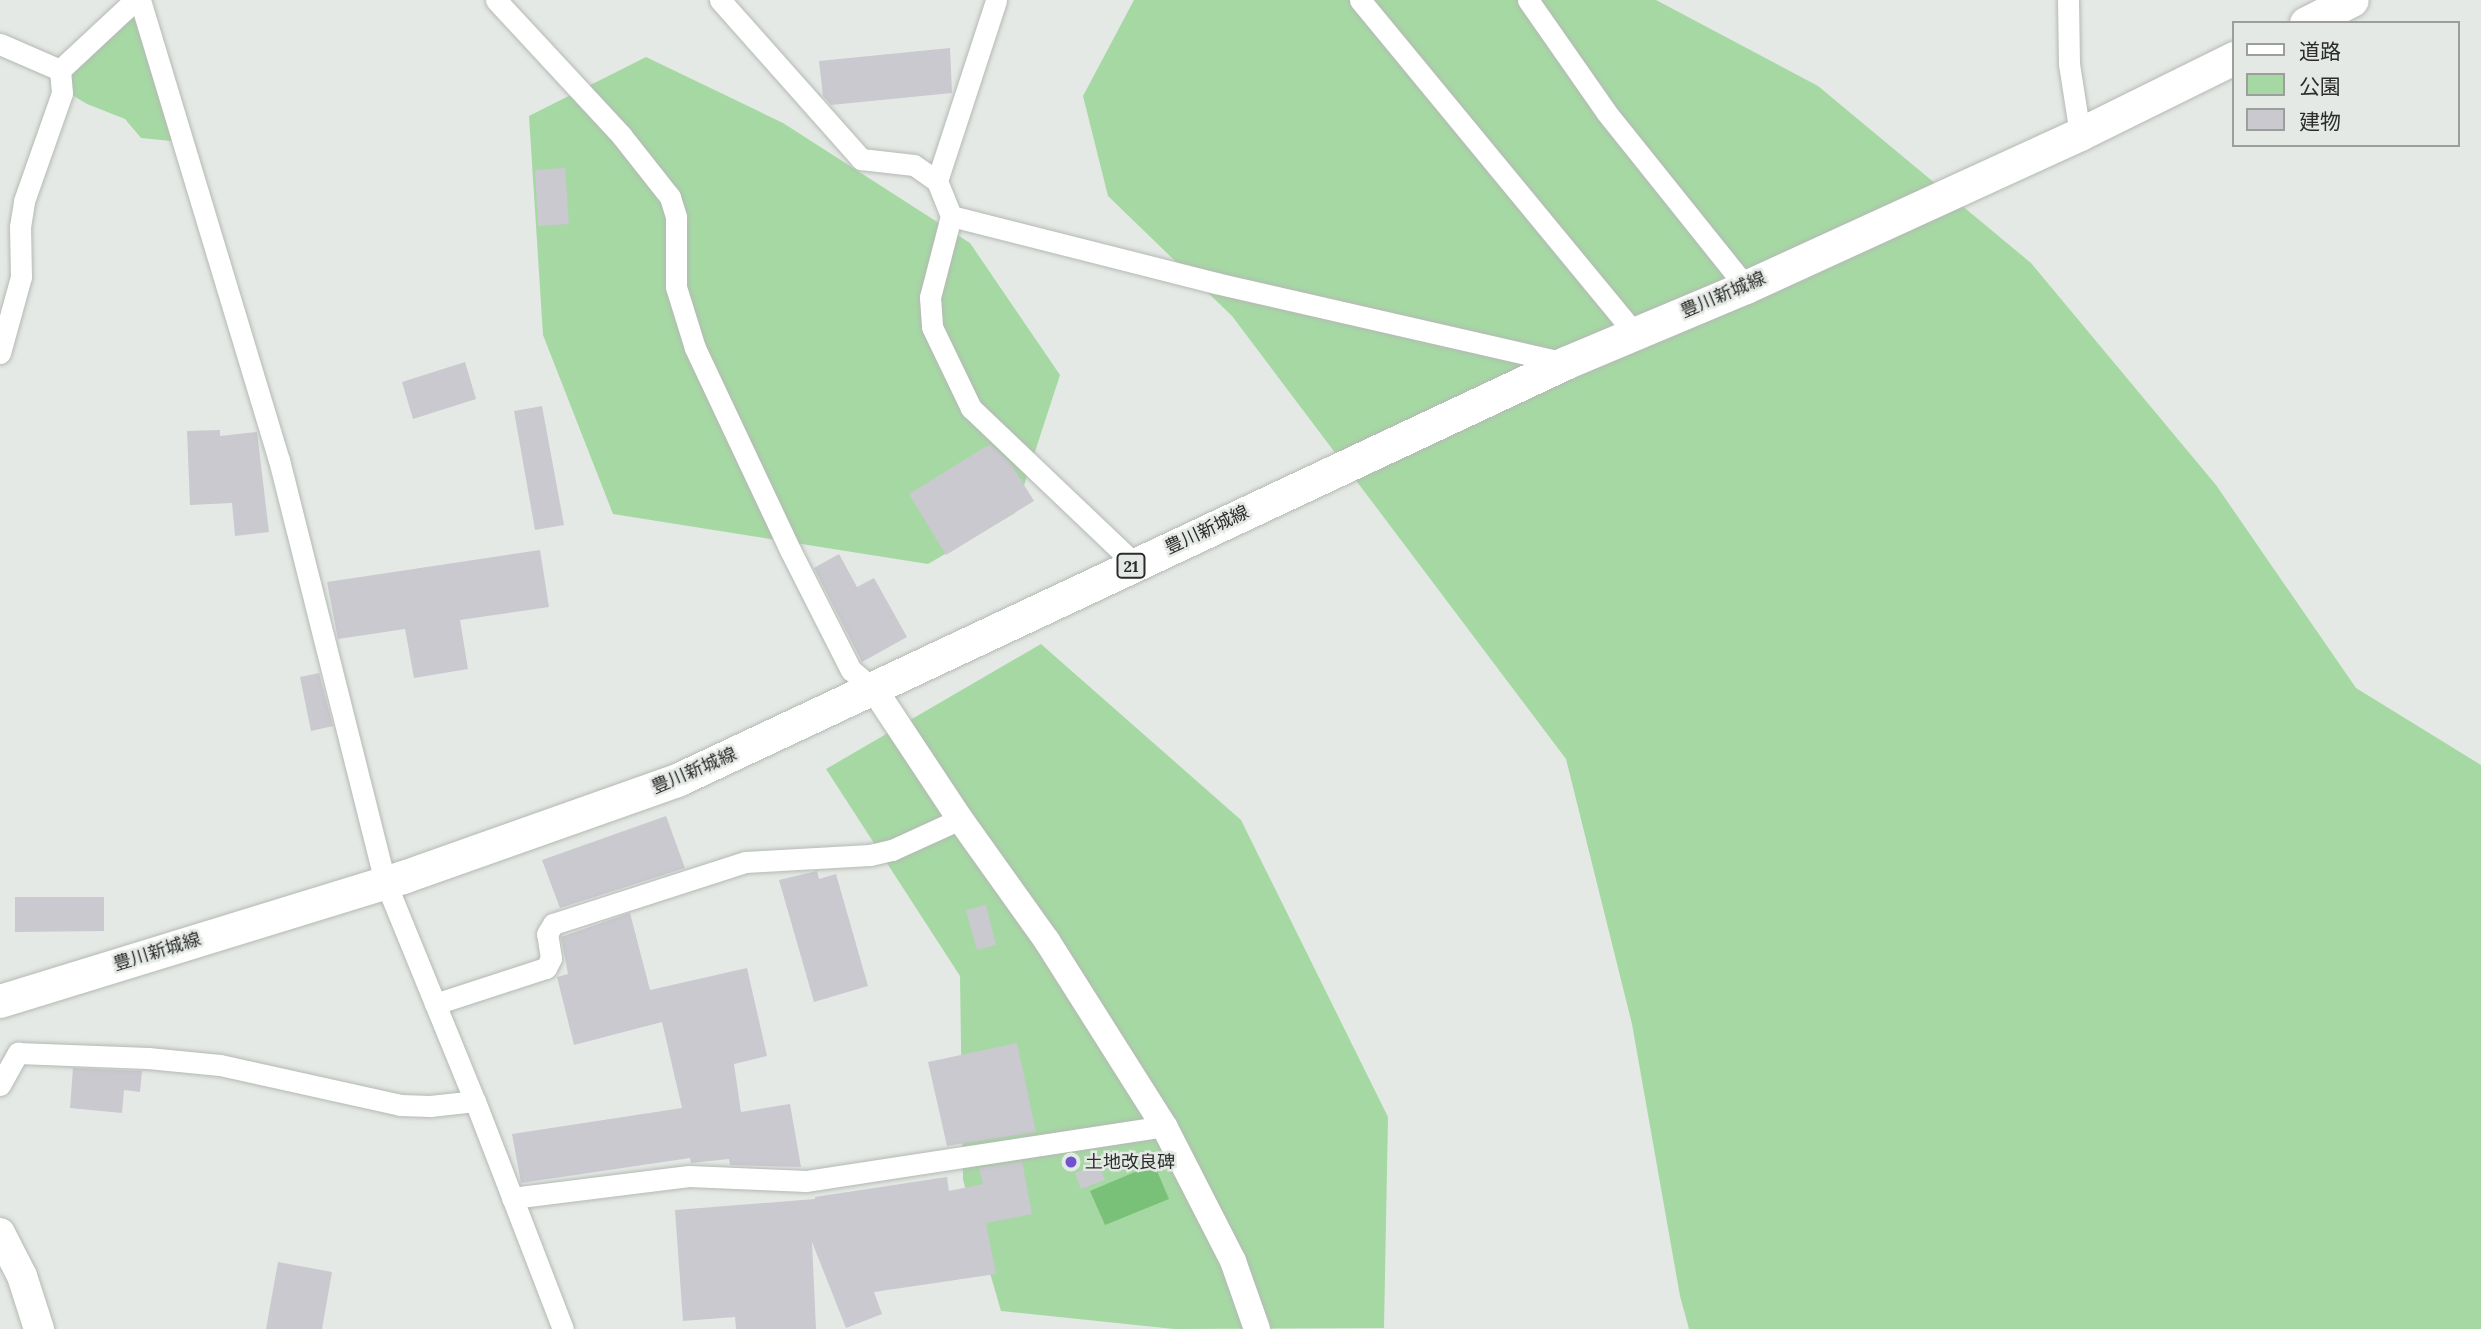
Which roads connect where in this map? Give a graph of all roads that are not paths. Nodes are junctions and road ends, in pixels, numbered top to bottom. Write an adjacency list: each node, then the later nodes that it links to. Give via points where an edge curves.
1 (137, 0): 12 (street); 23 (street, via 279,460)
2 (496, 0): 21 (street, via 621,135 670,197 676,217 676,286 695,348 850,670)
3 (720, 0): 14 (street, via 861,159 914,165)
4 (996, 0): 14 (street)
5 (1360, 0): 17 (street, via 1630,327)
6 (1528, 0): 16 (street, via 1606,112)
7 (2068, 0): 13 (street, via 2069,65)
8 (2352, 0): 9 (main road)
9 (2310, 21)
10 (0, 44): 12 (street)
11 (2232, 59): 13 (main road, 豊川新城線 / 21)
12 (60, 69): 18 (street, via 62,93 24,201 21,277)
13 (2080, 134): 16 (main road, 豊川新城線 / 21)
14 (937, 181): 15 (street)
15 (951, 216): 19 (street); 20 (street, via 930,297 932,327 971,408)
16 (1746, 287): 17 (main road, 豊川新城線 / 21)
17 (1639, 330): 19 (main road, 豊川新城線 / 21)
18 (0, 353)
19 (1565, 363): 20 (main road, 豊川新城線 / 21)
20 (1135, 564): 21 (main road, 豊川新城線 / 21)
21 (874, 689): 22 (street); 23 (main road, 豊川新城線 / 21, via 677,780)
22 (960, 819): 25 (street, via 881,853 745,862 554,924 547,934 551,958 546,968); 28 (street, via 1047,941)
23 (385, 881): 24 (main road, 豊川新城線 / 21); 25 (street)
24 (0, 1001)
25 (435, 1004): 27 (street)
26 (0, 1086): 27 (street, via 18,1053 220,1065 400,1105)
27 (475, 1101): 29 (street)
28 (1164, 1126): 29 (street, via 806,1181 689,1176); 33 (street, via 1233,1261)
29 (512, 1198): 32 (street)
30 (0, 1233): 31 (main road, via 22,1276)
31 (39, 1329)
32 (563, 1329)
33 (1256, 1329)

